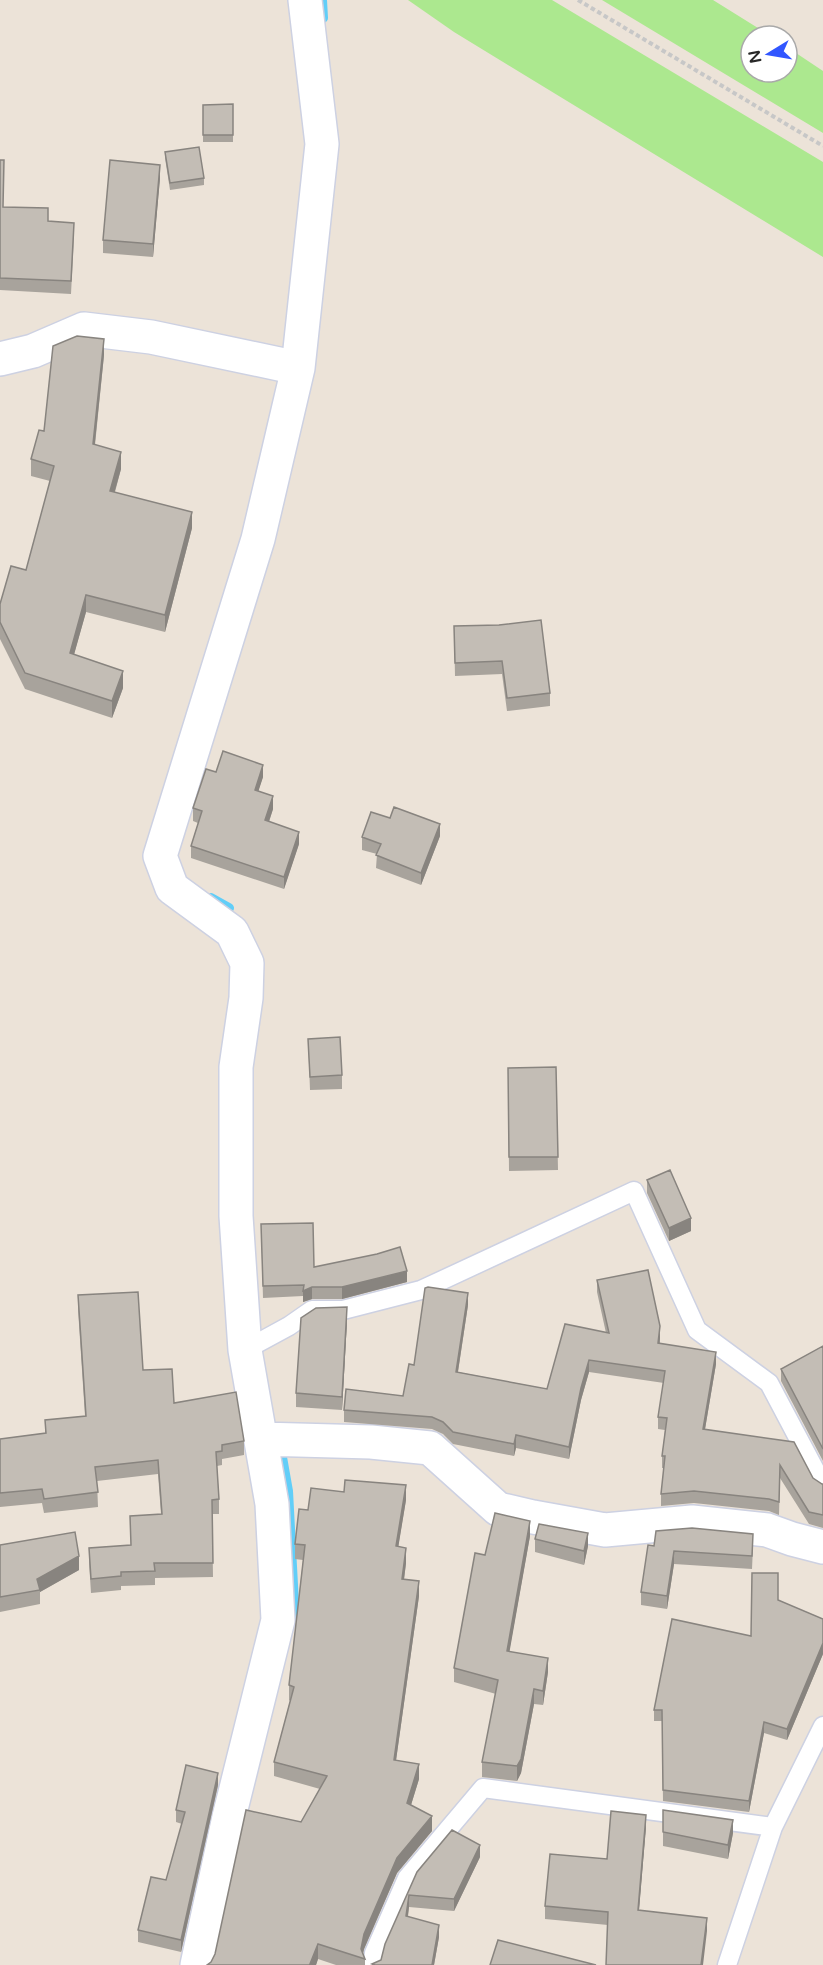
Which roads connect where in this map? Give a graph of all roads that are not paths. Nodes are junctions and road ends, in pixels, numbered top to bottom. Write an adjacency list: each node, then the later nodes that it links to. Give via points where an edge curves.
1 (305, 0): 3 (street, via 322,144)
2 (0, 359): 3 (street, via 33,351 84,329 151,337)
3 (298, 368): 4 (street, via 258,538 160,856 172,888 232,932 247,963 236,1067 236,1216)
4 (245, 1350): 5 (street); 6 (lane, via 312,1310 343,1310 422,1290 634,1191 697,1330 769,1383)
5 (261, 1439): 7 (street, via 430,1448 498,1509 533,1517 605,1530 692,1522 767,1530); 10 (street, via 272,1504 278,1620)
6 (823, 1485)
7 (823, 1547)
8 (823, 1726): 9 (lane)
9 (773, 1827): 11 (lane, via 483,1788 407,1878); 12 (lane)
10 (197, 1965)
11 (372, 1965)
12 (727, 1965)

